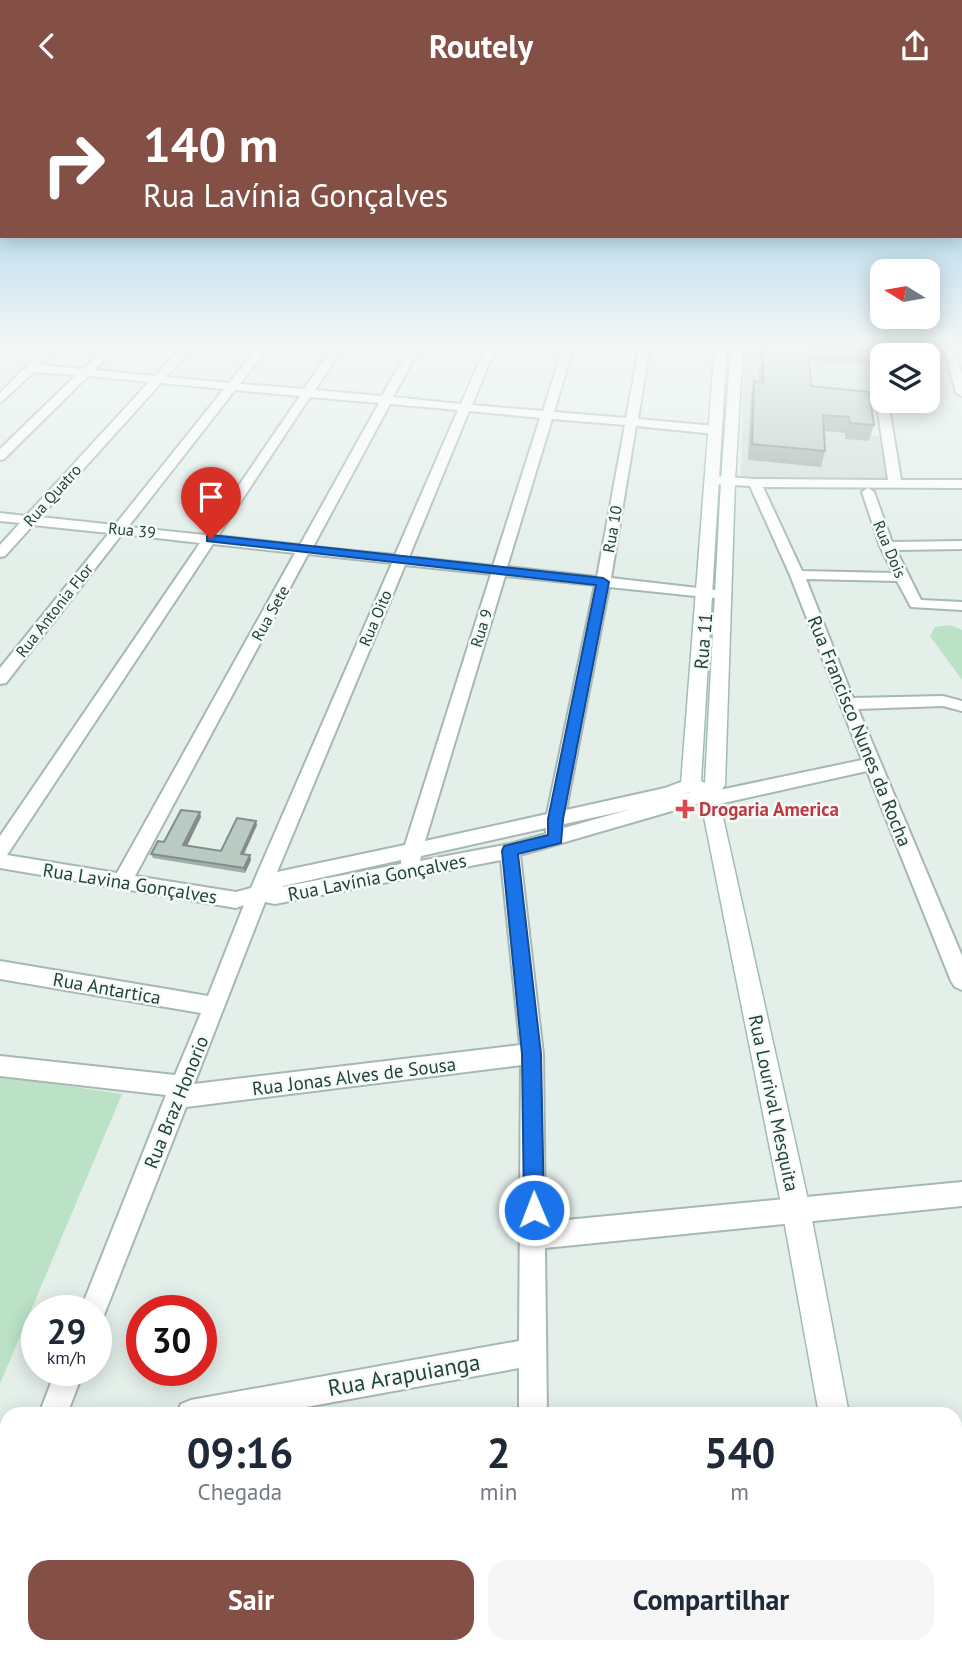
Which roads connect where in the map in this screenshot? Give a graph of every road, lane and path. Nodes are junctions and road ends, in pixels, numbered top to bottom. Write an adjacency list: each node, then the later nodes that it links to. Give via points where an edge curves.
1 (40, 417): 15 (street)
2 (123, 417): 23 (street, Rua Quatro)
3 (207, 417): 24 (street, Rua Antonia Flor)
4 (291, 417): 25 (street)
5 (376, 417): 28 (street, Rua Sete)
6 (459, 417): 30 (street, Rua Oito)
7 (545, 417): 31 (street, Rua 9)
8 (582, 417): 13 (street)
9 (631, 417): 13 (street, Rua 10)
10 (716, 417): 14 (main road, Rua 11)
11 (728, 417): 16 (main road, Rua 11)
12 (884, 417): 17 (street)
13 (630, 422): 14 (street); 34 (street, Rua 10)
14 (715, 430): 16 (main road, Rua 11)
15 (0, 456)
16 (721, 481): 19 (street); 35 (main road, Rua 11)
17 (895, 484): 18 (street); 19 (street)
18 (962, 484)
19 (757, 487): 20 (street); 32 (street, Rua Francisco Nunes da Rocha)
20 (868, 492): 21 (street); 26 (street, Rua Dois)
21 (962, 492)
22 (0, 517): 23 (street, Rua 39)
23 (29, 520): 24 (street, Rua 39); 29 (street, Rua Quatro)
24 (118, 528): 25 (street, Rua 39); 37 (street, Rua Antonia Flor)
25 (211, 539): 28 (street, Rua 39); 43 (street)
26 (887, 545): 27 (street); 33 (street, Rua Dois)
27 (962, 545)
28 (305, 549): 30 (street, Rua 39); 48 (street, Rua Sete)
29 (0, 553)
30 (399, 560): 31 (street, Rua 39); 49 (street, Rua Oito)
31 (499, 571): 34 (street, Rua 39); 45 (street, Rua 9)
32 (797, 575): 33 (street); 38 (street, Rua Francisco Nunes da Rocha)
33 (902, 577): 36 (street, Rua Dois, via 916,604)
34 (603, 582): 35 (street, Rua 39); 42 (street, Rua 10)
35 (715, 594): 41 (main road, Rua 11)
36 (962, 606)
37 (0, 679)
38 (847, 704): 39 (street, via 943,701); 40 (street, Rua Francisco Nunes da Rocha)
39 (962, 706)
40 (873, 764): 41 (street, Rua Lavínia Gonçalves); 51 (street, Rua Francisco Nunes da Rocha)
41 (706, 789): 42 (street, Rua Lavínia Gonçalves, via 669,793); 57 (main road, Rua Lourival Mesquita)
42 (555, 829): 44 (street, Rua Lavínia Gonçalves); 45 (street, Rua Lavínia Gonçalves)
43 (0, 851)
44 (510, 851): 47 (street, Rua Lavínia Gonçalves); 53 (street)
45 (412, 852): 47 (street, Rua 9); 49 (street, Rua Lavínia Gonçalves, via 277,880)
46 (0, 862): 48 (street, Rua Lavina Gonçalves)
47 (409, 872): 49 (street, Rua Lavínia Gonçalves, via 275,896)
48 (122, 881): 49 (street, Rua Lavina Gonçalves, via 236,900)
49 (260, 893): 52 (street, Rua Braz Honorio)
50 (0, 970): 52 (street, Rua Antartica)
51 (962, 981)
52 (213, 1006): 55 (street, Rua Braz Honorio)
53 (532, 1054): 55 (street, Rua Jonas Alves de Sousa); 58 (street)
54 (0, 1066): 55 (street, Rua Jonas Alves de Sousa)
55 (179, 1092): 59 (street, Rua Braz Honorio)
56 (962, 1194): 57 (street)
57 (796, 1209): 58 (street); 65 (main road, Rua Lourival Mesquita)
58 (534, 1236): 60 (street)
59 (99, 1295)
60 (534, 1352): 63 (street, Rua Arapuianga); 64 (street)
61 (64, 1386): 62 (street)
62 (56, 1407)
63 (230, 1407)
64 (533, 1407)
65 (833, 1407)

